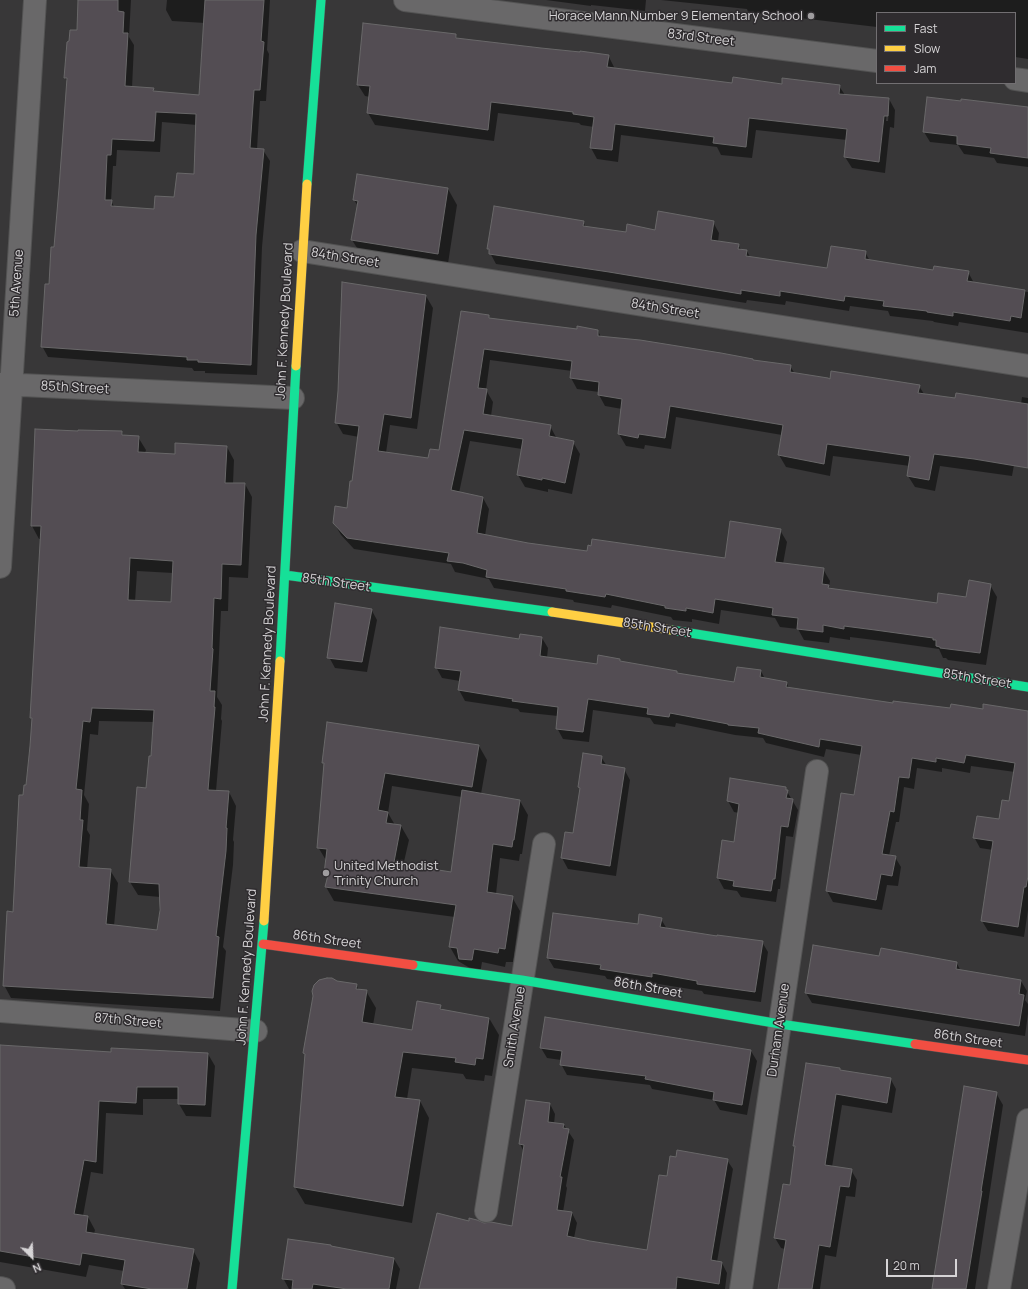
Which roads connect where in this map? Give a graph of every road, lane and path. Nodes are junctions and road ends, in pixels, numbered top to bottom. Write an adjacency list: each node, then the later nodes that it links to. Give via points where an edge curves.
1 (35, 0): 9 (street, 5th Avenue)
2 (321, 0): 7 (street, John F. Kennedy Boulevard)
3 (405, 0): 4 (street, 83rd Street)
4 (876, 61)
5 (1016, 79): 6 (street)
6 (1028, 81)
7 (302, 251): 8 (street, 84th Street); 10 (street, John F. Kennedy Boulevard)
8 (1028, 366)
9 (5, 385): 10 (street, 85th Street); 11 (street, 5th Avenue)
10 (293, 398): 12 (street, John F. Kennedy Boulevard)
11 (0, 567)
12 (285, 575): 13 (street, 85th Street, via 542,610); 16 (street, John F. Kennedy Boulevard)
13 (1028, 688)
14 (818, 770): 19 (street, Durham Avenue)
15 (544, 844): 17 (street, Smith Avenue)
16 (263, 944): 17 (street, 86th Street); 20 (street, John F. Kennedy Boulevard)
17 (522, 980): 19 (street, 86th Street); 23 (street, Smith Avenue)
18 (0, 1011): 20 (street, 87th Street)
19 (780, 1024): 21 (street, 86th Street); 27 (street, Durham Avenue)
20 (256, 1031): 26 (street, John F. Kennedy Boulevard)
21 (1028, 1060)
22 (1028, 1120): 28 (street)
23 (486, 1211)
24 (0, 1288): 25 (street)
25 (4, 1289)
26 (232, 1289)
27 (741, 1289)
28 (999, 1289)

